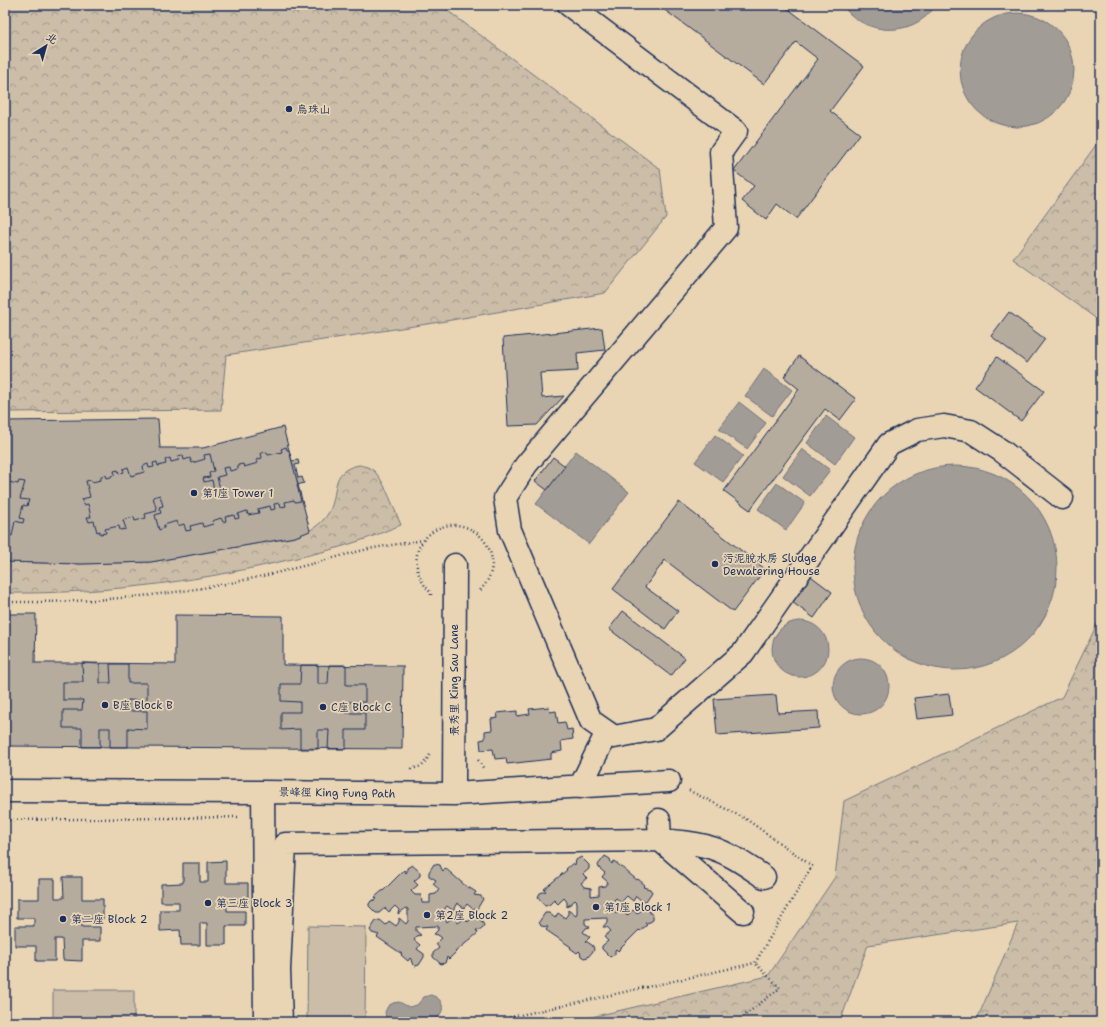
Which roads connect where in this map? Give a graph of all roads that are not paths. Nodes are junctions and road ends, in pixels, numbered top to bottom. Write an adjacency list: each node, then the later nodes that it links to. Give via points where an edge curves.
1 (569, 5): 4 (street, via 736,131 721,152 726,228 526,465 505,498 510,530 591,721)
2 (1062, 498): 4 (street, via 1002,451 971,431 944,426 917,430 889,444 742,653 656,729 614,737)
3 (454, 565): 9 (street, 景秀里 King Sau Lane)
4 (607, 732): 6 (street)
5 (669, 781): 6 (street, 景峰徑 King Fung Path)
6 (580, 787): 9 (street, 景峰徑 King Fung Path)
7 (5, 791): 8 (street, 景峰徑 King Fung Path)
8 (263, 792): 9 (street, 景峰徑 King Fung Path); 15 (street)
9 (454, 794)
10 (659, 830): 11 (street); 13 (street); 16 (street, via 285,844 279,970)
11 (729, 855): 12 (street); 13 (street)
12 (764, 877)
13 (709, 882): 14 (street)
14 (743, 912)
15 (265, 1022)
16 (281, 1022)

